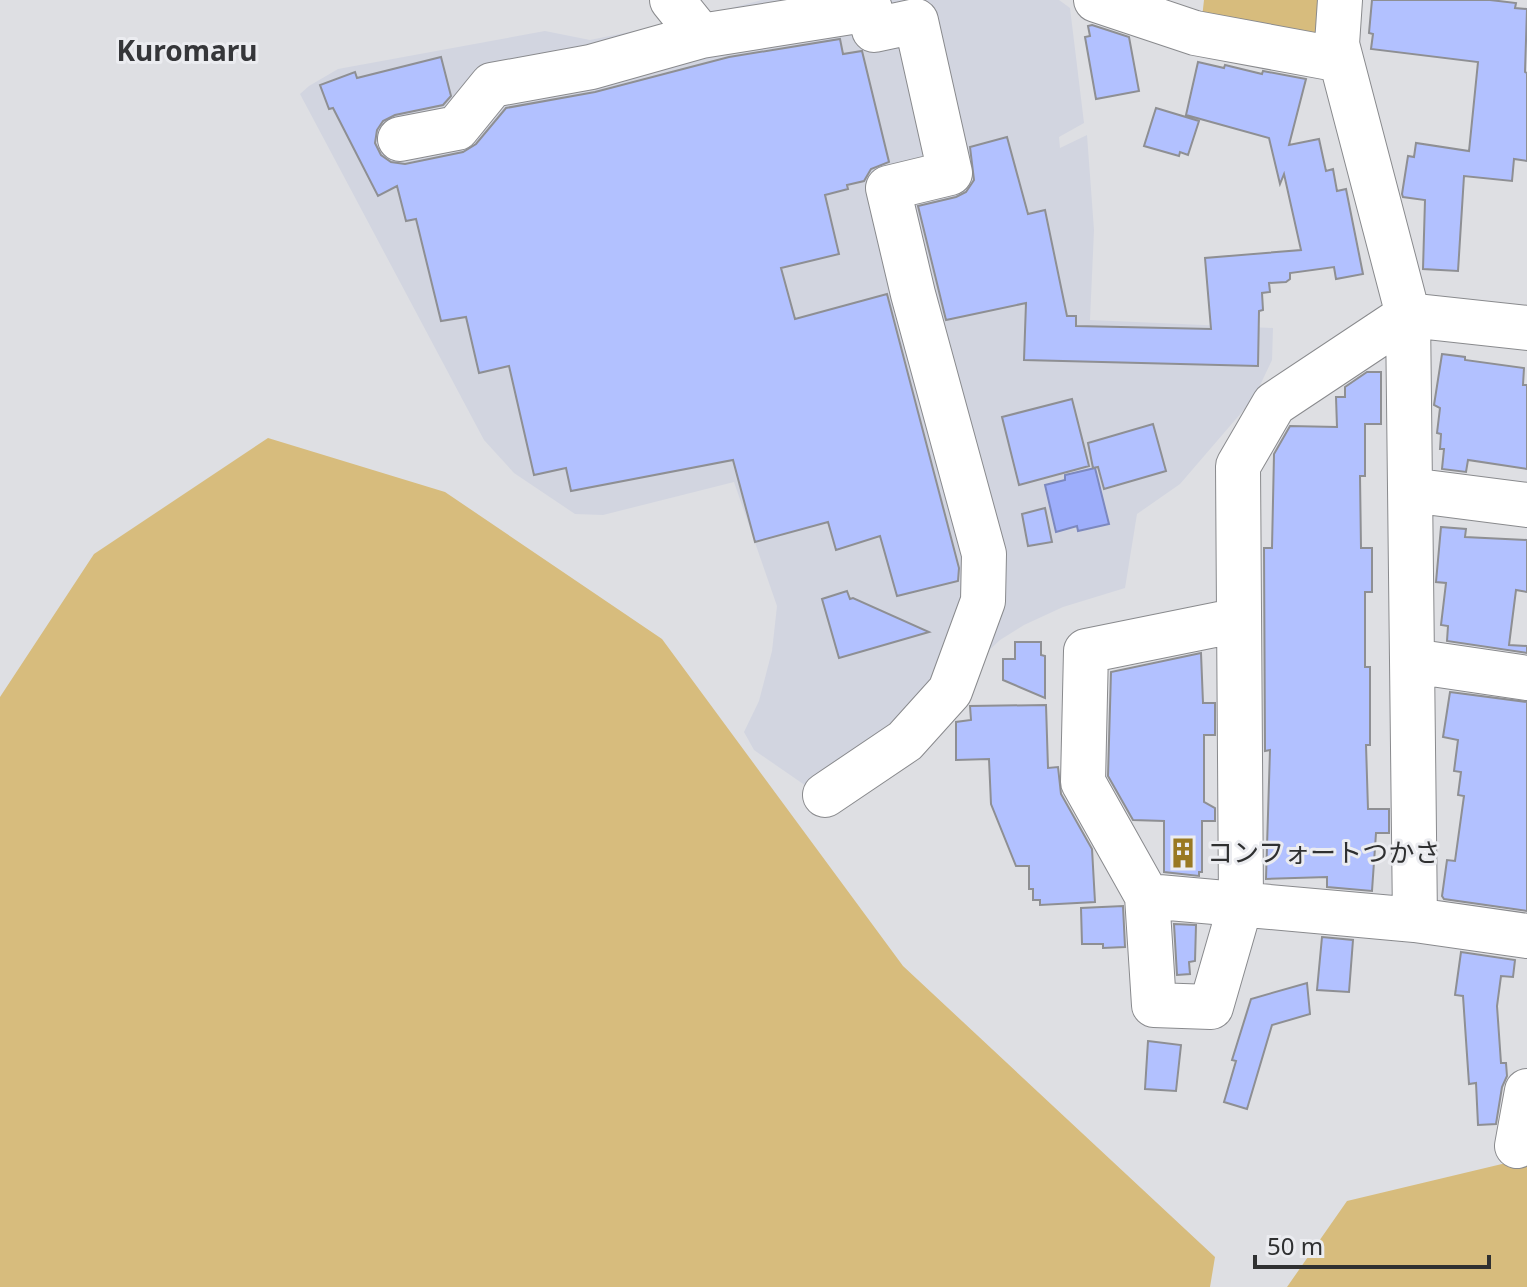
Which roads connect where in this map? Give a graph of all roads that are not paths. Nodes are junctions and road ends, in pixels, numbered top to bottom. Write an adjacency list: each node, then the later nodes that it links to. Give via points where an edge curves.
1 (1096, 0): 4 (street, via 1195,33)
2 (1340, 0): 4 (street)
3 (688, 21): 5 (street, via 591,67 492,85 457,128); 13 (street, via 870,9 874,30 916,21 950,173 888,188 984,554 983,601 950,691 905,741)
4 (1341, 60): 6 (street)
5 (400, 139)
6 (1408, 315): 7 (street); 8 (street); 10 (street, via 1274,404 1238,466)
7 (1527, 328)
8 (1410, 490): 9 (street); 11 (street)
9 (1527, 505)
10 (1239, 620): 14 (street, via 1086,651 1083,782); 15 (street)
11 (1412, 661): 12 (street); 16 (street)
12 (1527, 678)
13 (825, 795)
14 (1147, 896): 15 (street); 15 (street, via 1154,1005 1211,1007)
15 (1241, 903): 16 (street)
16 (1415, 920): 17 (street)
17 (1527, 936)
18 (1527, 1091): 19 (street)
19 (1517, 1146)

